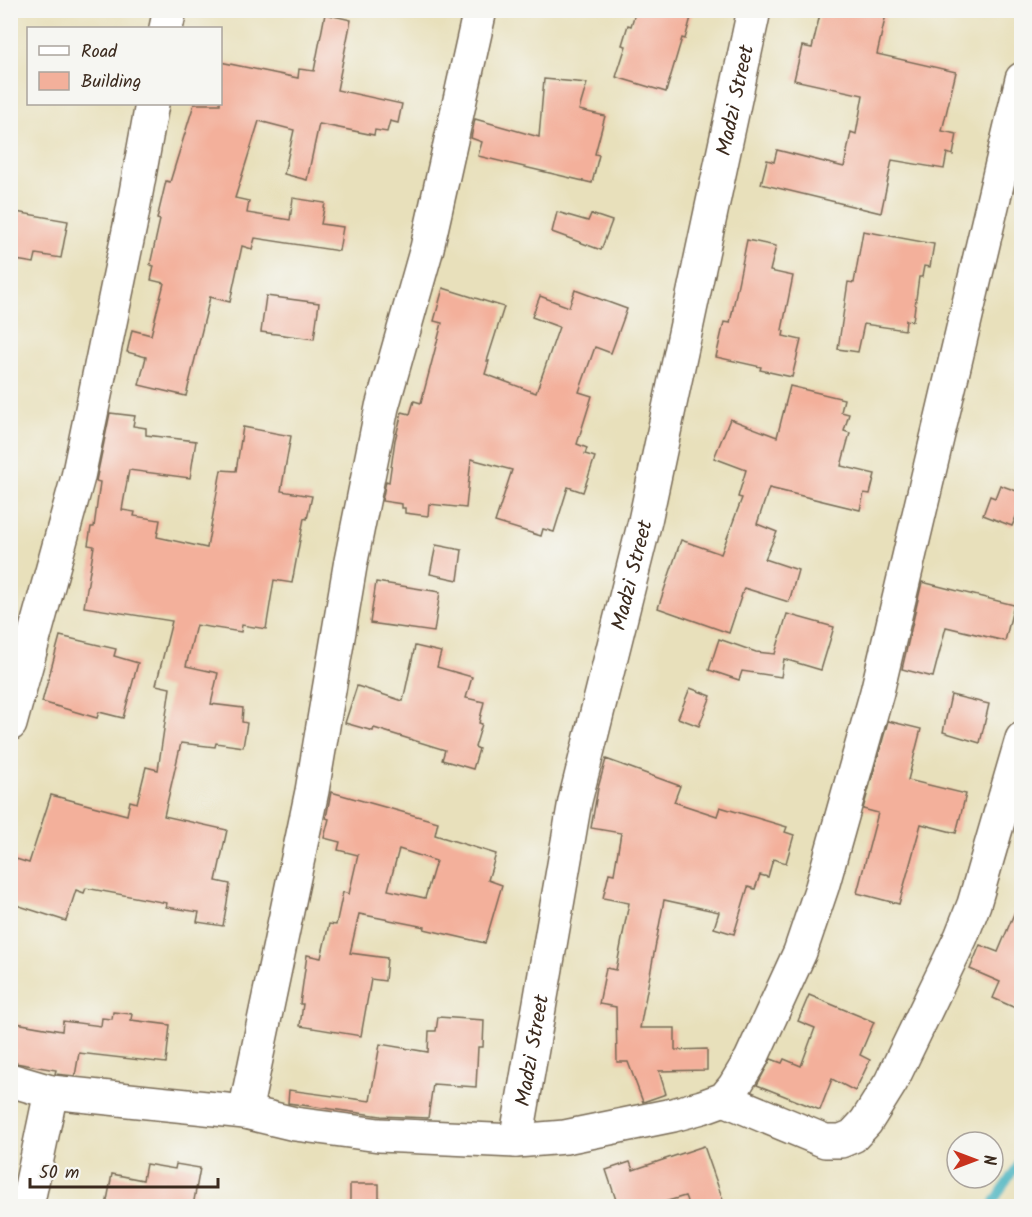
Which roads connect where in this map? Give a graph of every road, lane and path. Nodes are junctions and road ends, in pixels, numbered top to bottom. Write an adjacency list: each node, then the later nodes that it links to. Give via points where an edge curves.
1 (170, 10): 4 (street)
2 (480, 10): 12 (street, via 427,248 382,407 312,791)
3 (754, 10): 13 (street, Madzi Street, via 645,521 575,801)
4 (166, 27)
5 (1022, 79): 11 (street, via 877,692 822,887 800,952 751,1059)
6 (152, 105): 7 (street, via 78,477)
7 (10, 724)
8 (1022, 739): 11 (street, via 961,936 891,1082 866,1122 854,1136 825,1141)
9 (10, 1080): 10 (street)
10 (51, 1092): 12 (street); 14 (street)
11 (724, 1099): 13 (street, via 673,1115 565,1137)
12 (244, 1112): 13 (street, via 295,1124 379,1134)
13 (516, 1141)
14 (27, 1206)

